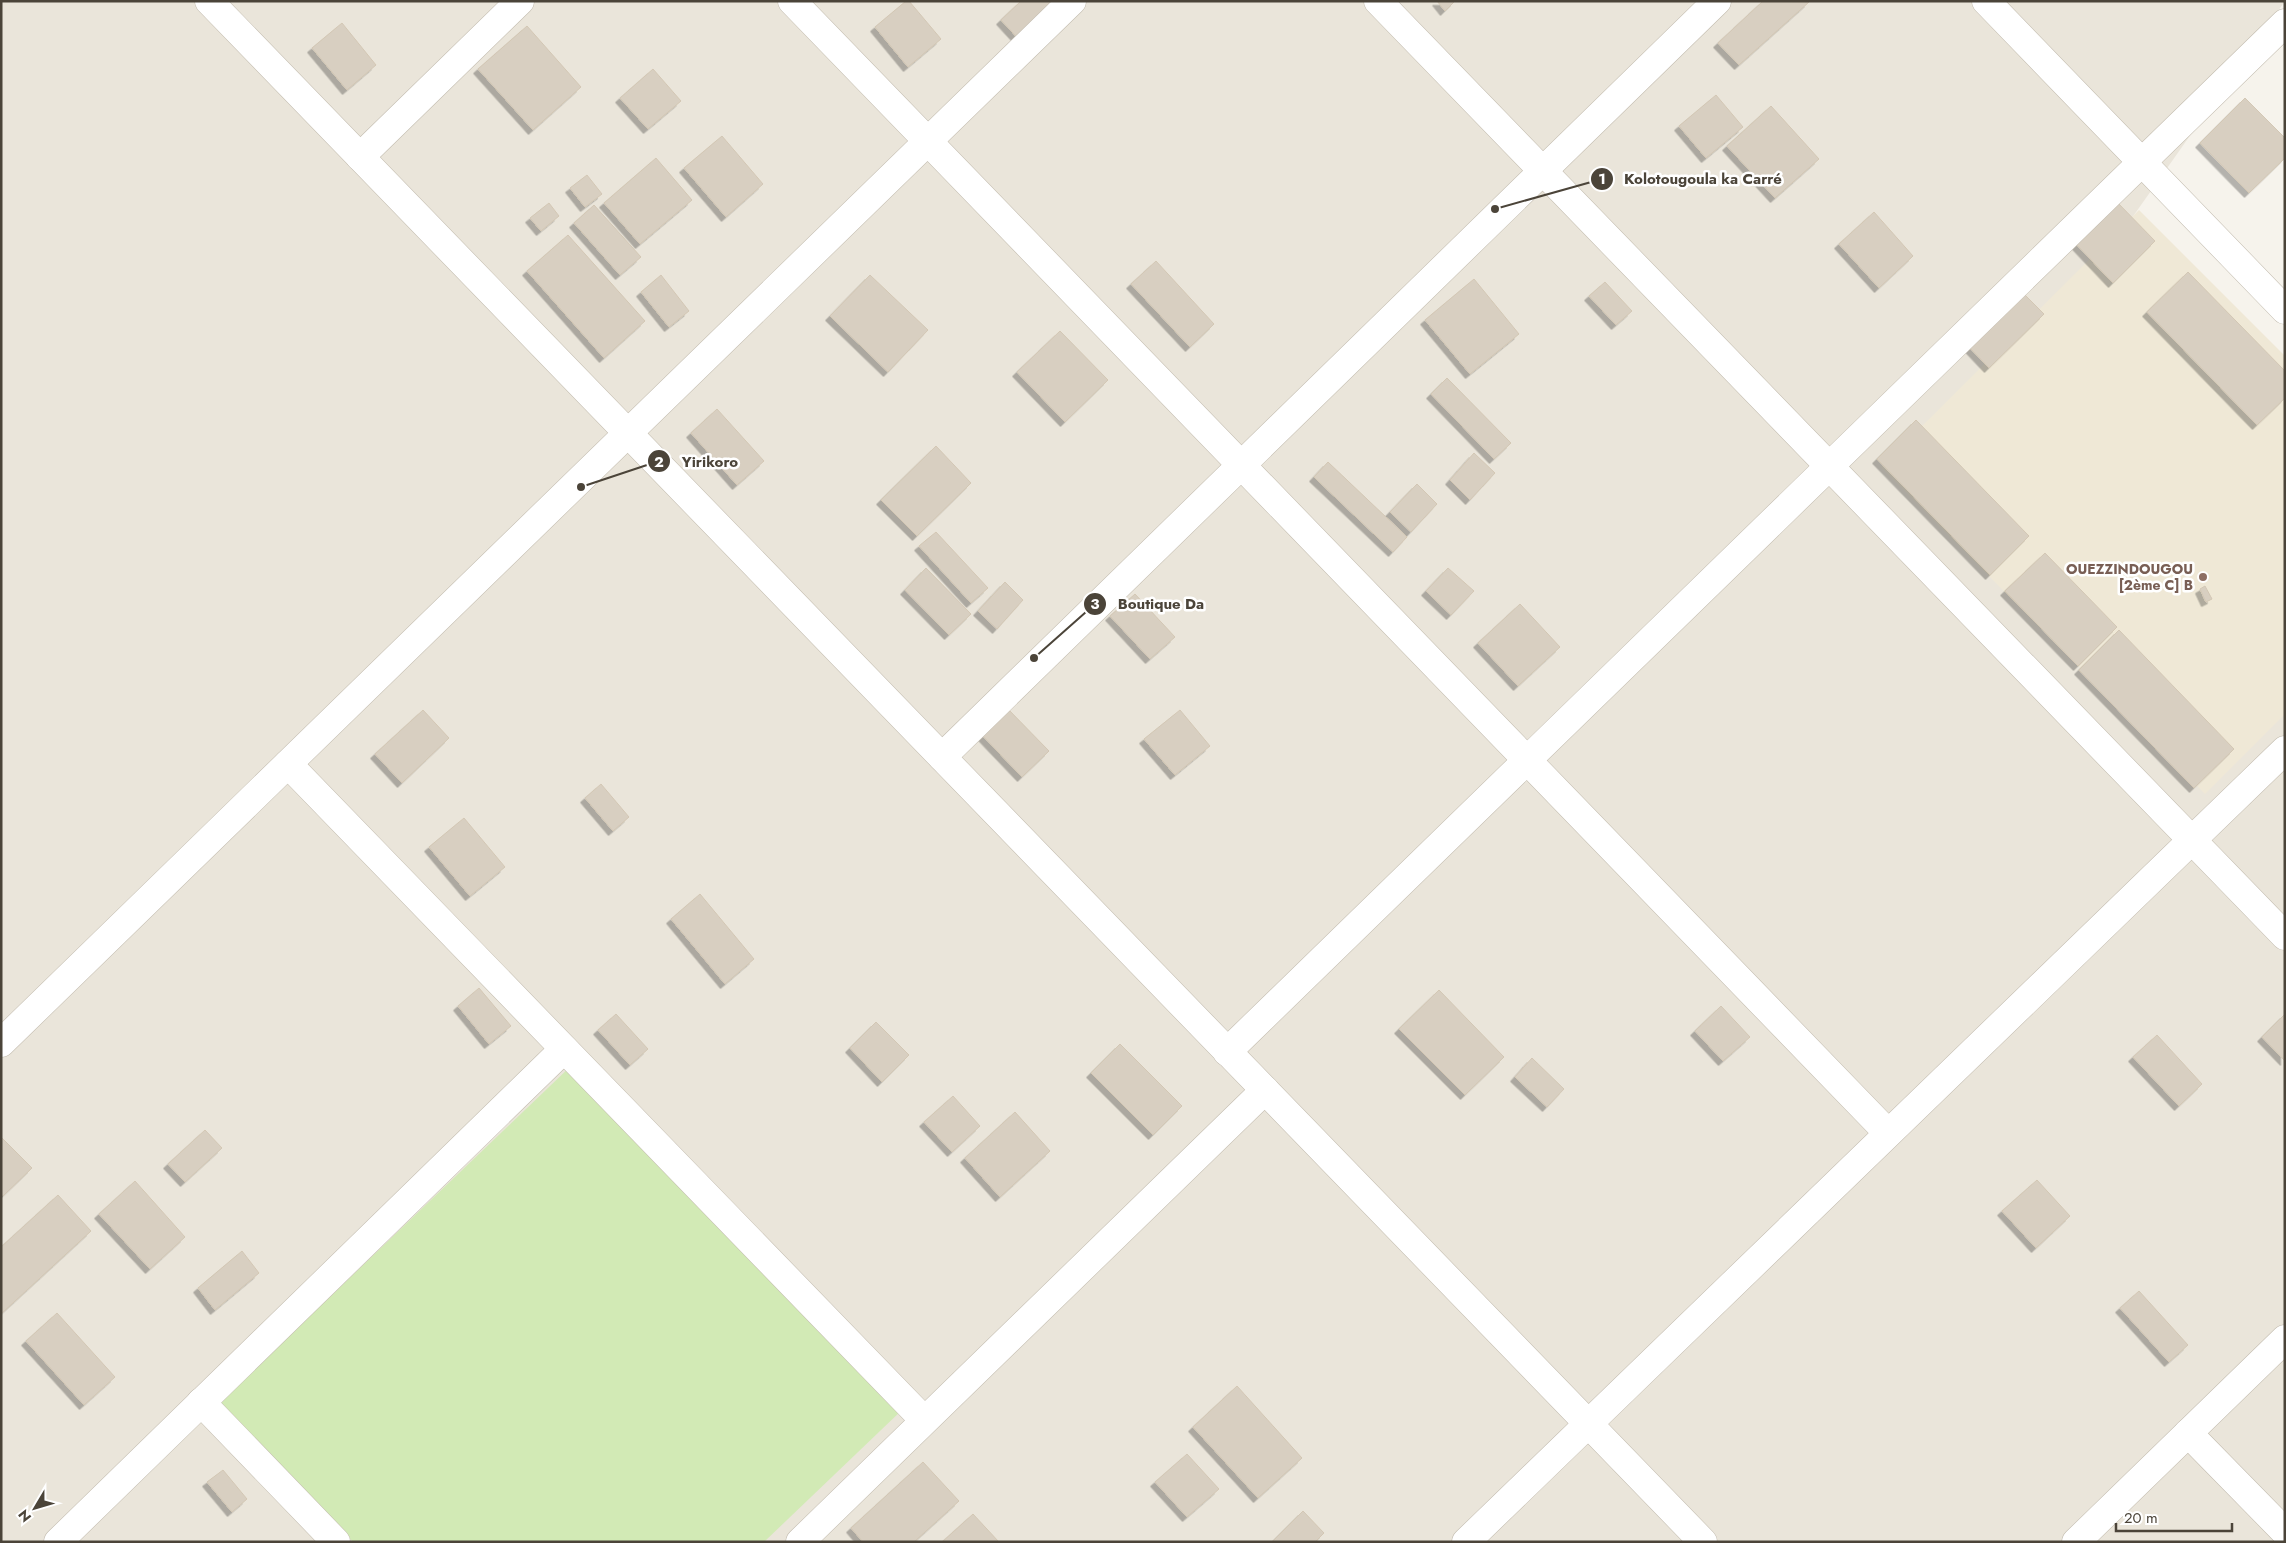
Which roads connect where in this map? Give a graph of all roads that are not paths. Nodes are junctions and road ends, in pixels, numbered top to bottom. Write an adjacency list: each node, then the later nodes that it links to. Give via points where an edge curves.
1 (209, 1): 10 (street)
2 (520, 1): 10 (street)
3 (792, 1): 9 (street)
4 (1072, 1): 9 (street)
5 (1378, 1): 12 (street)
6 (1717, 1): 12 (street)
7 (1986, 1): 11 (street)
8 (2285, 23): 11 (street)
9 (928, 142): 14 (street); 15 (street)
10 (360, 157): 14 (street)
11 (2142, 162): 13 (street); 16 (street)
12 (1543, 171): 15 (street); 16 (street)
13 (2285, 310)
14 (628, 434): 18 (street); 20 (street)
15 (1242, 465): 18 (street); 19 (street)
16 (1829, 467): 19 (street); 21 (street)
17 (2285, 750): 21 (street)
18 (942, 757): 25 (street)
19 (1527, 760): 25 (street); 27 (street)
20 (288, 764): 23 (street); 24 (street)
21 (2192, 840): 22 (street); 27 (street)
22 (2285, 936)
23 (1, 1043)
24 (564, 1049): 29 (street); 30 (street)
25 (1228, 1052): 26 (street)
26 (1265, 1090): 30 (street); 31 (street)
27 (1888, 1133): 31 (street)
28 (2285, 1339): 32 (street)
29 (201, 1402): 34 (street); 35 (street)
30 (924, 1420): 36 (street)
31 (1588, 1424): 37 (street); 38 (street)
32 (2188, 1433): 33 (street); 39 (street)
33 (2285, 1532)
34 (58, 1542)
35 (336, 1542)
36 (800, 1542)
37 (1466, 1542)
38 (1703, 1542)
39 (2076, 1542)

